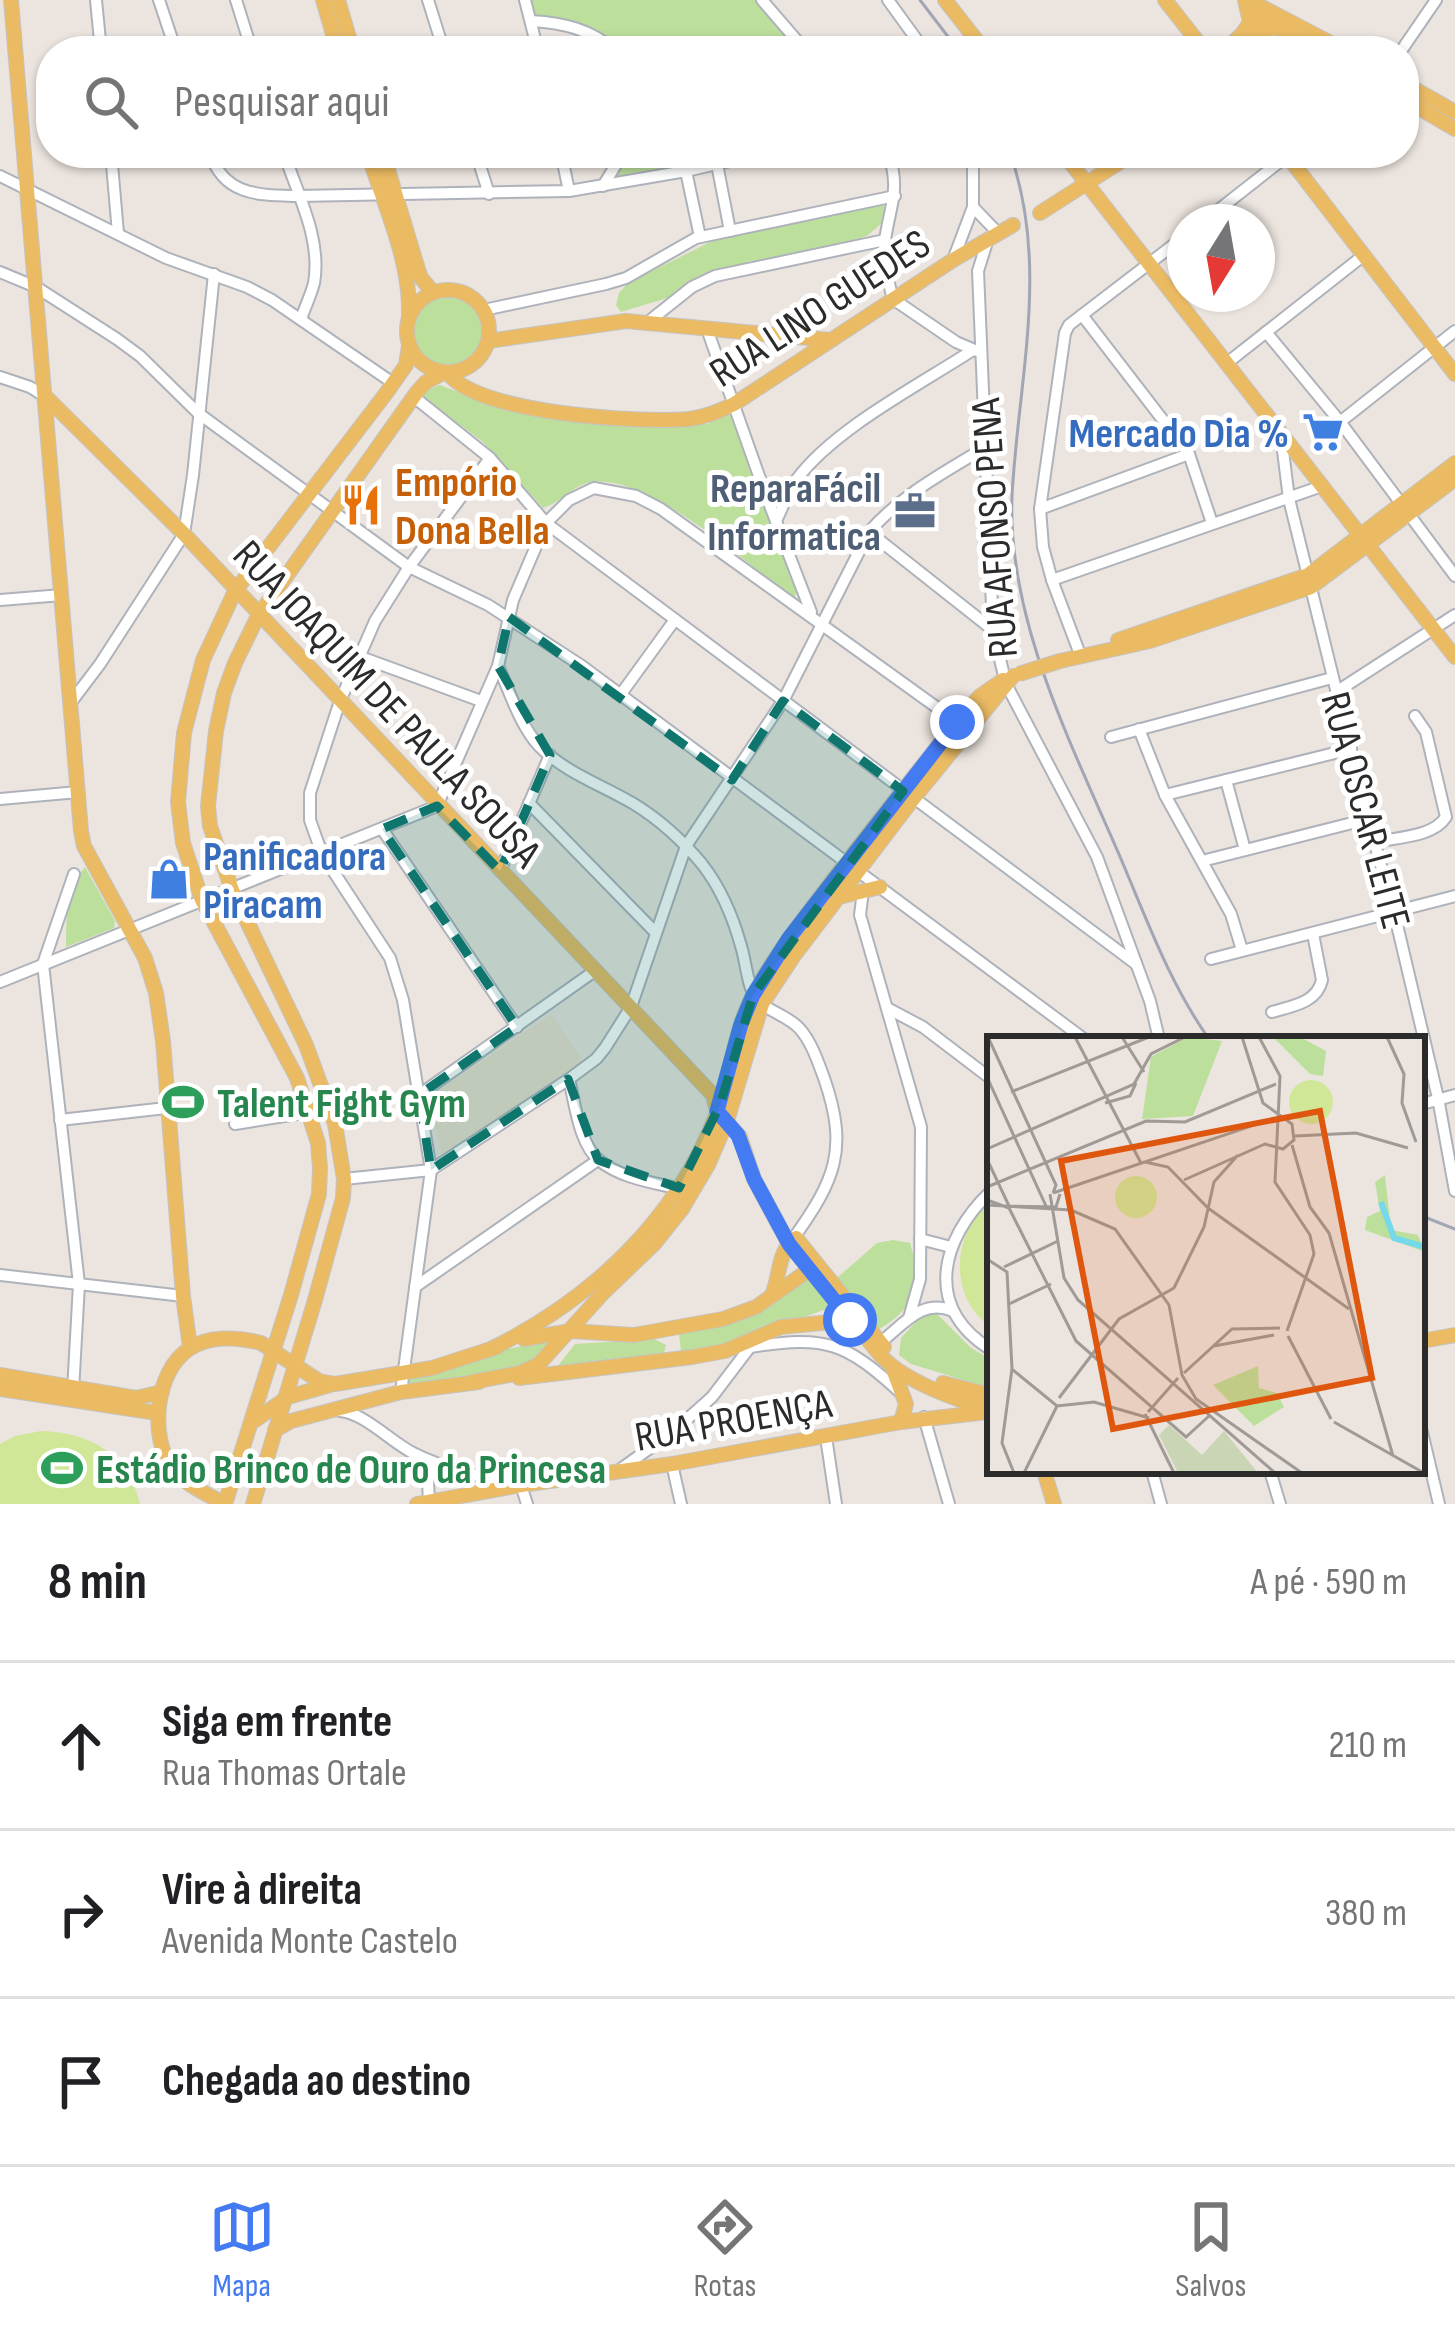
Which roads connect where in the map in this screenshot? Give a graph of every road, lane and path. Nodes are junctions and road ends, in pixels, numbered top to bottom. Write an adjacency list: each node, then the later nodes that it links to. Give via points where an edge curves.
1 (11, 0): 33 (main road)
2 (96, 0): 16 (street)
3 (159, 0): 17 (street)
4 (236, 0): 18 (street)
5 (322, 0): 19 (main road)
6 (338, 0): 20 (main road)
7 (428, 0): 21 (street)
8 (525, 0): 15 (street)
9 (762, 0): 24 (street)
10 (888, 0): 25 (street)
11 (945, 0): 26 (main road)
12 (1165, 0): 27 (main road)
13 (1436, 0): 31 (street)
14 (1260, 8): 28 (main road); 29 (main road); 30 (main road)
15 (531, 21): 22 (street); 23 (street)
16 (100, 36)
17 (171, 36)
18 (247, 36)
19 (333, 36)
20 (349, 36)
21 (439, 36)
22 (534, 36)
23 (597, 36)
24 (793, 36)
25 (914, 36)
26 (973, 36)
27 (1193, 36)
28 (1240, 36)
29 (1302, 36)
30 (1316, 36)
31 (1411, 36)
32 (0, 63): 33 (street)
33 (17, 70): 60 (main road)
34 (1419, 91): 36 (main road)
35 (1419, 108): 37 (main road)
36 (1455, 112)
37 (1437, 118): 38 (main road); 39 (street)
38 (1455, 129)
39 (1455, 141)
40 (112, 168): 71 (street)
41 (215, 168): 64 (street, via 255,195)
42 (289, 168): 64 (street)
43 (375, 168): 63 (main road)
44 (385, 168): 63 (main road)
45 (481, 168): 62 (street)
46 (564, 168): 61 (street)
47 (614, 168): 59 (street)
48 (699, 168): 56 (street)
49 (718, 168): 70 (street)
50 (893, 168): 65 (street)
51 (973, 168): 67 (street)
52 (1076, 168): 58 (main road)
53 (1110, 168): 58 (main road)
54 (1269, 168): 66 (street)
55 (1297, 168): 77 (main road)
56 (686, 171): 59 (street); 73 (street)
57 (0, 176): 60 (street)
58 (1087, 183): 68 (main road); 78 (main road)
59 (603, 186): 61 (street)
60 (27, 188): 71 (street); 82 (main road)
61 (569, 190): 62 (street)
62 (489, 194): 63 (street)
63 (388, 195): 64 (street); 83 (main road); 88 (main road)
64 (298, 196): 89 (street, via 315,265)
65 (895, 196): 70 (street); 74 (street)
66 (1225, 204)
67 (973, 207): 72 (street); 76 (street)
68 (1040, 213)
69 (1013, 225): 72 (main road, RUA LINO GUEDES)
70 (730, 231): 73 (street)
71 (118, 233): 81 (street)
72 (993, 235): 76 (main road, RUA LINO GUEDES); 79 (street, RUA AFONSO PENA)
73 (700, 237): 86 (street, via 626,278)
74 (885, 240): 84 (street); 85 (street, via 715,276)
75 (1167, 250): 78 (street)
76 (960, 255): 79 (street, RUA AFONSO PENA); 84 (main road, RUA LINO GUEDES)
77 (1364, 256): 93 (street); 99 (main road)
78 (1150, 263): 87 (street); 101 (main road)
79 (978, 271): 100 (street, RUA AFONSO PENA)
80 (0, 272): 82 (street)
81 (214, 274): 89 (street); 110 (street)
82 (36, 287): 107 (main road); 110 (street, via 140,356)
83 (434, 292): 86 (main road, via 456,290); 88 (main road)
84 (892, 298): 96 (main road, RUA LINO GUEDES); 100 (street)
85 (676, 299): 90 (street); 91 (street)
86 (484, 310): 97 (main road)
87 (1082, 315): 116 (street); 124 (street, via 1067,327)
88 (409, 317): 98 (main road)
89 (301, 319): 106 (street)
90 (648, 322): 91 (main road); 97 (main road)
91 (672, 325): 92 (main road)
92 (707, 329): 95 (main road); 109 (street)
93 (1266, 332): 101 (street); 112 (street)
94 (1455, 332): 99 (street)
95 (799, 338): 96 (main road); 102 (main road)
96 (830, 340): 102 (main road, RUA LINO GUEDES)
97 (488, 341): 103 (main road, via 471,365)
98 (410, 346): 103 (main road, via 423,364); 106 (main road)
99 (1435, 347): 104 (main road); 112 (street)
100 (976, 351): 115 (street, RUA AFONSO PENA); 126 (street, via 822,452 793,484)
101 (1227, 363): 114 (main road)
102 (795, 364): 109 (main road, RUA LINO GUEDES)
103 (446, 372): 108 (main road); 109 (main road, RUA LINO GUEDES, via 474,392 525,409 692,419)
104 (1455, 374)
105 (0, 377): 107 (street, RUA JOAQUIM DE PAULA SOUSA)
106 (393, 383): 121 (main road)
107 (46, 397): 111 (main road, RUA JOAQUIM DE PAULA SOUSA); 113 (main road)
108 (414, 397): 117 (street); 125 (main road)
109 (734, 404): 126 (street)
110 (198, 413): 121 (street); 130 (street)
111 (69, 417): 113 (main road); 130 (main road, RUA JOAQUIM DE PAULA SOUSA)
112 (1340, 422): 123 (street)
113 (49, 428): 137 (main road)
114 (1280, 432): 120 (main road); 122 (street, RUA OSCAR LEITE)
115 (986, 446): 129 (street, via 909,495); 145 (street, RUA AFONSO PENA)
116 (1189, 454): 124 (street); 128 (street)
117 (490, 458): 127 (street); 132 (street)
118 (1455, 464): 123 (main road)
119 (1455, 479): 123 (main road)
120 (1322, 486): 122 (street); 131 (main road)
121 (310, 496): 125 (street); 136 (main road)
122 (1289, 496): 128 (street); 135 (street, RUA OSCAR LEITE)
123 (1405, 508): 131 (main road); 133 (street)
124 (1040, 509): 134 (street)
125 (331, 512): 132 (street); 140 (main road)
126 (776, 521): 142 (street)
127 (546, 524): 141 (street); 142 (street, via 594,488 636,496); 143 (street)
128 (1213, 524): 134 (street)
129 (869, 532): 142 (street); 145 (street)
130 (184, 534): 136 (main road, RUA JOAQUIM DE PAULA SOUSA); 154 (street)
131 (1364, 540): 135 (main road); 144 (main road)
132 (410, 567): 141 (street); 146 (street)
133 (1455, 576)
134 (1052, 580): 147 (street)
135 (1309, 581): 147 (main road, via 1150,641); 151 (street, RUA OSCAR LEITE)
136 (235, 591): 140 (main road, RUA JOAQUIM DE PAULA SOUSA); 187 (main road, via 203,660 184,733 179,824)
137 (62, 595): 138 (street); 154 (main road)
138 (0, 600)
139 (1455, 614): 144 (street)
140 (258, 616): 155 (main road, RUA JOAQUIM DE PAULA SOUSA); 183 (main road, via 224,693 210,771 210,826)
141 (509, 617): 149 (street); 153 (street)
142 (817, 619): 157 (street); 159 (street)
143 (674, 621): 153 (street); 157 (street)
144 (1433, 626): 148 (main road); 152 (street)
145 (993, 630): 150 (street, RUA AFONSO PENA)
146 (358, 656): 155 (street); 156 (street)
147 (1072, 657): 150 (main road, bridge)
148 (1455, 657)
149 (498, 666): 156 (street); 163 (street, via 528,730)
150 (1011, 678): 159 (main road); 167 (main road); 195 (street, RUA AFONSO PENA, via 1097,857)
151 (1332, 678): 152 (street, RUA OSCAR LEITE); 160 (street)
152 (1336, 692): 162 (street, RUA OSCAR LEITE)
153 (621, 694): 164 (street)
154 (72, 701): 166 (main road)
155 (340, 701): 171 (main road, RUA JOAQUIM DE PAULA SOUSA); 177 (street, via 310,793)
156 (481, 701): 171 (street)
157 (782, 701): 164 (street); 167 (street)
158 (1415, 716): 174 (street, via 1446,817 1432,830)
159 (957, 722): 167 (main road)
160 (1139, 729): 161 (street); 168 (street)
161 (1111, 737)
162 (1351, 749): 165 (street); 172 (street, RUA OSCAR LEITE)
163 (550, 755): 170 (street); 175 (street, via 661,821)
164 (733, 780): 175 (street); 179 (street)
165 (1226, 780): 168 (street); 176 (street)
166 (78, 792): 169 (street); 189 (main road, via 84,846)
167 (908, 795): 179 (main road); 195 (street)
168 (1165, 795): 178 (street)
169 (0, 799)
170 (529, 803): 180 (street); 190 (street)
171 (437, 806): 173 (street); 180 (main road, RUA JOAQUIM DE PAULA SOUSA)
172 (1368, 819): 174 (street, RUA OSCAR LEITE); 176 (street)
173 (382, 829): 177 (street); 202 (street)
174 (1376, 842): 188 (street, RUA OSCAR LEITE)
175 (686, 846): 190 (street); 198 (street, via 731,915)
176 (1245, 850): 178 (street)
177 (322, 854): 183 (street); 209 (street, via 389,958)
178 (1202, 861): 192 (street)
179 (852, 868): 182 (street); 186 (main road); 198 (main road, via 789,938)
180 (500, 871): 196 (main road, RUA JOAQUIM DE PAULA SOUSA)
181 (74, 874): 194 (street)
182 (880, 887): 184 (main road); 203 (street)
183 (232, 890): 187 (street); 220 (main road, via 306,1045 335,1124)
184 (862, 891): 186 (main road); 200 (street, via 860,915)
185 (1455, 896): 188 (street)
186 (838, 897): 198 (main road)
187 (202, 900): 189 (street); 215 (main road)
188 (1394, 912): 191 (street); 205 (street, RUA OSCAR LEITE)
189 (129, 928): 194 (street); 214 (main road, via 155,993)
190 (655, 932): 199 (street)
191 (1313, 934): 192 (street); 201 (street, via 1321,988)
192 (1242, 950): 193 (street)
193 (1211, 958)
194 (43, 964): 197 (street); 216 (street)
195 (1136, 964): 204 (street, RUA AFONSO PENA)
196 (596, 970): 199 (main road, RUA JOAQUIM DE PAULA SOUSA); 202 (street)
197 (0, 982)
198 (758, 999): 213 (main road, via 741,1024); 224 (street, via 806,1037 836,1120 833,1171)
199 (631, 1007): 208 (street, via 596,1059); 213 (main road, RUA JOAQUIM DE PAULA SOUSA)
200 (888, 1008): 207 (street); 225 (street, via 921,1127)
201 (1272, 1012)
202 (517, 1028): 209 (street)
203 (1080, 1036)
204 (1159, 1036)
205 (1423, 1036)
206 (1425, 1043): 211 (street, RUA OSCAR LEITE)
207 (987, 1076)
208 (569, 1079): 218 (street); 219 (street)
209 (418, 1094): 219 (street)
210 (1455, 1095): 211 (street)
211 (1438, 1098): 212 (street); 221 (street, RUA OSCAR LEITE)
212 (1425, 1103)
213 (722, 1105): 222 (main road); 224 (main road, RUA JOAQUIM DE PAULA SOUSA)
214 (166, 1108): 216 (street); 233 (main road)
215 (309, 1112): 217 (street); 239 (main road, via 319,1194)
216 (60, 1120): 231 (street)
217 (235, 1124)
218 (598, 1160): 222 (street); 232 (street)
219 (431, 1170): 220 (street); 232 (street)
220 (344, 1179): 244 (main road)
221 (1454, 1189)
222 (686, 1191): 236 (main road, via 654,1244); 250 (main road, via 595,1283)
223 (987, 1195): 226 (street)
224 (792, 1240): 227 (main road); 234 (main road); 246 (main road)
225 (920, 1240): 226 (street); 229 (street)
226 (951, 1246): 230 (street)
227 (808, 1270): 234 (main road); 238 (main road)
228 (0, 1275): 231 (street)
229 (920, 1279): 230 (street); 237 (street)
230 (944, 1280): 235 (street)
231 (79, 1284): 233 (street); 263 (street)
232 (415, 1287): 255 (street)
233 (183, 1296): 248 (main road)
234 (772, 1296): 241 (main road, via 741,1314)
235 (953, 1311): 237 (street, via 930,1306); 249 (street)
236 (587, 1312): 240 (main road); 242 (main road)
237 (909, 1318): 246 (street)
238 (850, 1320): 246 (main road); 247 (main road, via 781,1327)
239 (281, 1331): 244 (main road); 251 (main road)
240 (571, 1331): 242 (main road); 250 (main road); 257 (main road, via 534,1367)
241 (664, 1331): 242 (main road); 252 (main road, via 673,1347)
242 (607, 1334)
243 (1455, 1335): 245 (main road)
244 (304, 1338): 253 (main road)
245 (1425, 1340)
246 (874, 1342): 254 (main road); 267 (main road, via 901,1364)
247 (750, 1344): 252 (main road); 264 (street, via 831,1345); 279 (street, via 712,1397)
248 (190, 1347): 251 (main road, via 240,1338); 262 (main road)
249 (987, 1347)
250 (489, 1350): 255 (main road)
251 (275, 1353): 253 (main road); 273 (main road)
252 (667, 1361): 257 (main road)
253 (296, 1365): 258 (main road); 265 (main road)
254 (893, 1369): 259 (main road); 264 (main road)
255 (404, 1372): 258 (main road); 261 (street)
256 (0, 1376): 263 (main road)
257 (472, 1382): 261 (main road)
258 (335, 1384): 265 (main road)
259 (922, 1384): 264 (main road); 267 (main road)
260 (0, 1389): 263 (main road)
261 (401, 1392): 266 (main road)
262 (162, 1393): 263 (main road); 269 (main road)
263 (73, 1394): 269 (main road)
264 (904, 1397): 271 (main road)
265 (285, 1399): 273 (main road); 274 (main road)
266 (376, 1399): 268 (main road); 272 (street)
267 (987, 1404): 270 (main road, RUA PROENÇA)
268 (337, 1411): 272 (street); 274 (main road)
269 (157, 1413): 286 (main road, via 168,1464)
270 (922, 1419): 271 (main road, RUA PROENÇA); 293 (street)
271 (901, 1422): 275 (main road, RUA PROENÇA)
272 (368, 1423): 277 (street)
273 (251, 1424): 285 (main road)
274 (275, 1430): 283 (main road)
275 (826, 1437): 278 (main road, RUA PROENÇA); 292 (street)
276 (1425, 1445): 297 (street)
277 (431, 1462): 284 (street); 287 (street)
278 (672, 1464): 279 (main road, RUA PROENÇA); 291 (street)
279 (614, 1474): 284 (main road, RUA PROENÇA)
280 (1045, 1474): 294 (main road)
281 (1153, 1474): 295 (street)
282 (1271, 1474): 296 (street)
283 (261, 1479): 285 (main road); 289 (main road)
284 (521, 1485): 287 (main road, RUA PROENÇA); 290 (street)
285 (230, 1486): 286 (main road); 288 (main road)
286 (195, 1488): 288 (main road)
287 (425, 1503)
288 (225, 1504)
289 (254, 1504)
290 (527, 1504)
291 (681, 1504)
292 (836, 1504)
293 (949, 1504)
294 (1054, 1504)
295 (1161, 1504)
296 (1280, 1504)
297 (1439, 1504)

